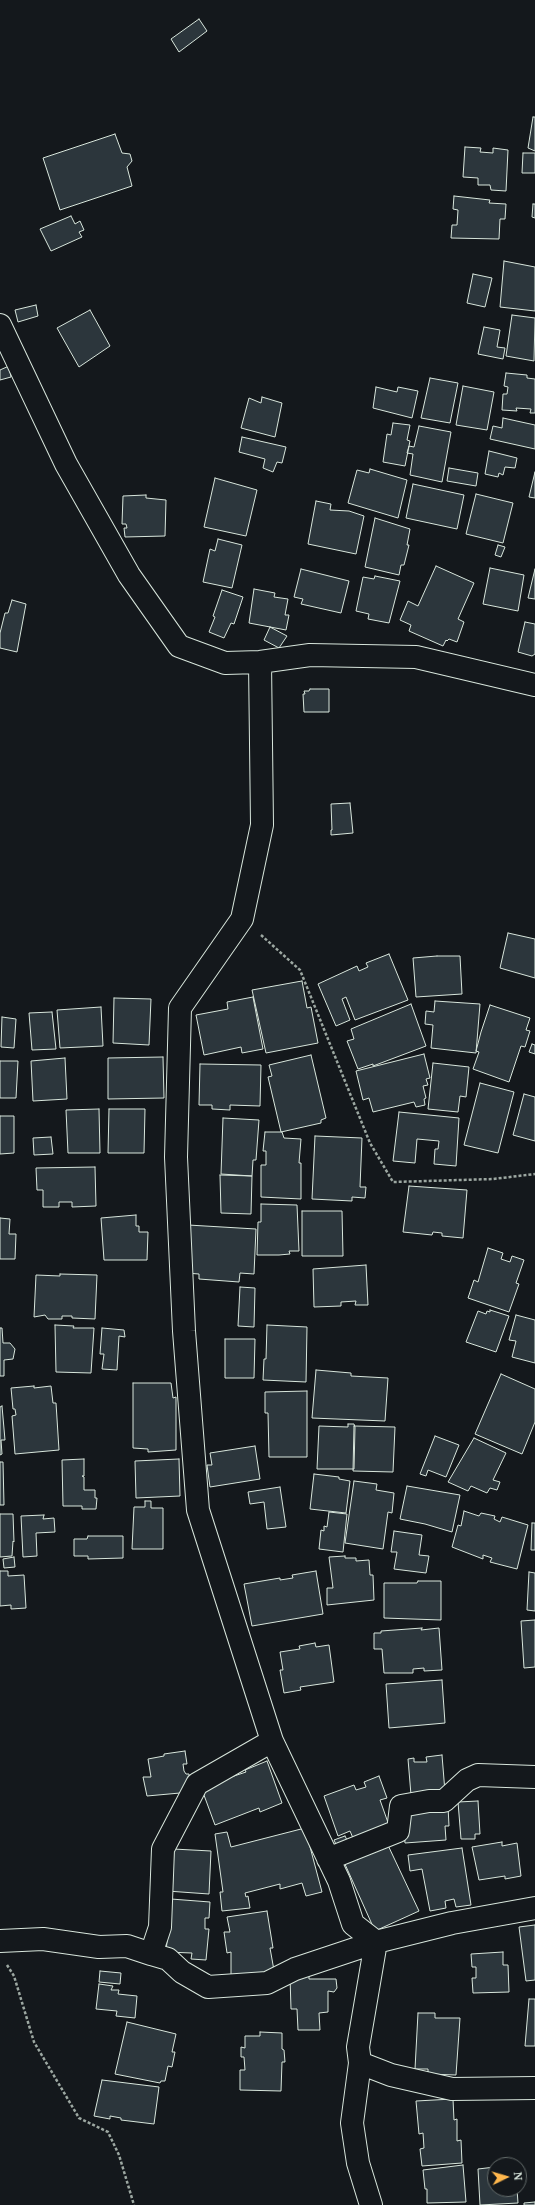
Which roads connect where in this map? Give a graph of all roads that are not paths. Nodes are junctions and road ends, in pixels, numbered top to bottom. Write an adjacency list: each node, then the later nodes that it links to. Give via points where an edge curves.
1 (0, 326): 2 (street, via 66,464 130,575 179,646 225,663)
2 (260, 662): 3 (street, via 310,655 416,657); 4 (street, via 262,825 242,919 180,1008 176,1156 184,1331 198,1510)
3 (535, 685)
4 (272, 1742): 6 (street); 10 (street, via 197,1784 163,1849 160,1927)
5 (535, 1777): 6 (street, via 478,1775 467,1780 444,1801 400,1806 398,1831)
6 (328, 1860): 8 (street, via 339,1882 353,1924)
7 (535, 1908): 8 (street, via 452,1923)
8 (376, 1942): 10 (street, via 295,1969 267,1983 208,1987 182,1972 168,1959); 11 (street, via 358,2047)
9 (2, 1950): 10 (street, via 43,1939 99,1947 126,1946)
10 (151, 1954)
11 (360, 2063): 12 (street, via 391,2075 452,2089); 13 (street, via 352,2123 358,2163)
12 (535, 2088)
13 (371, 2205)

